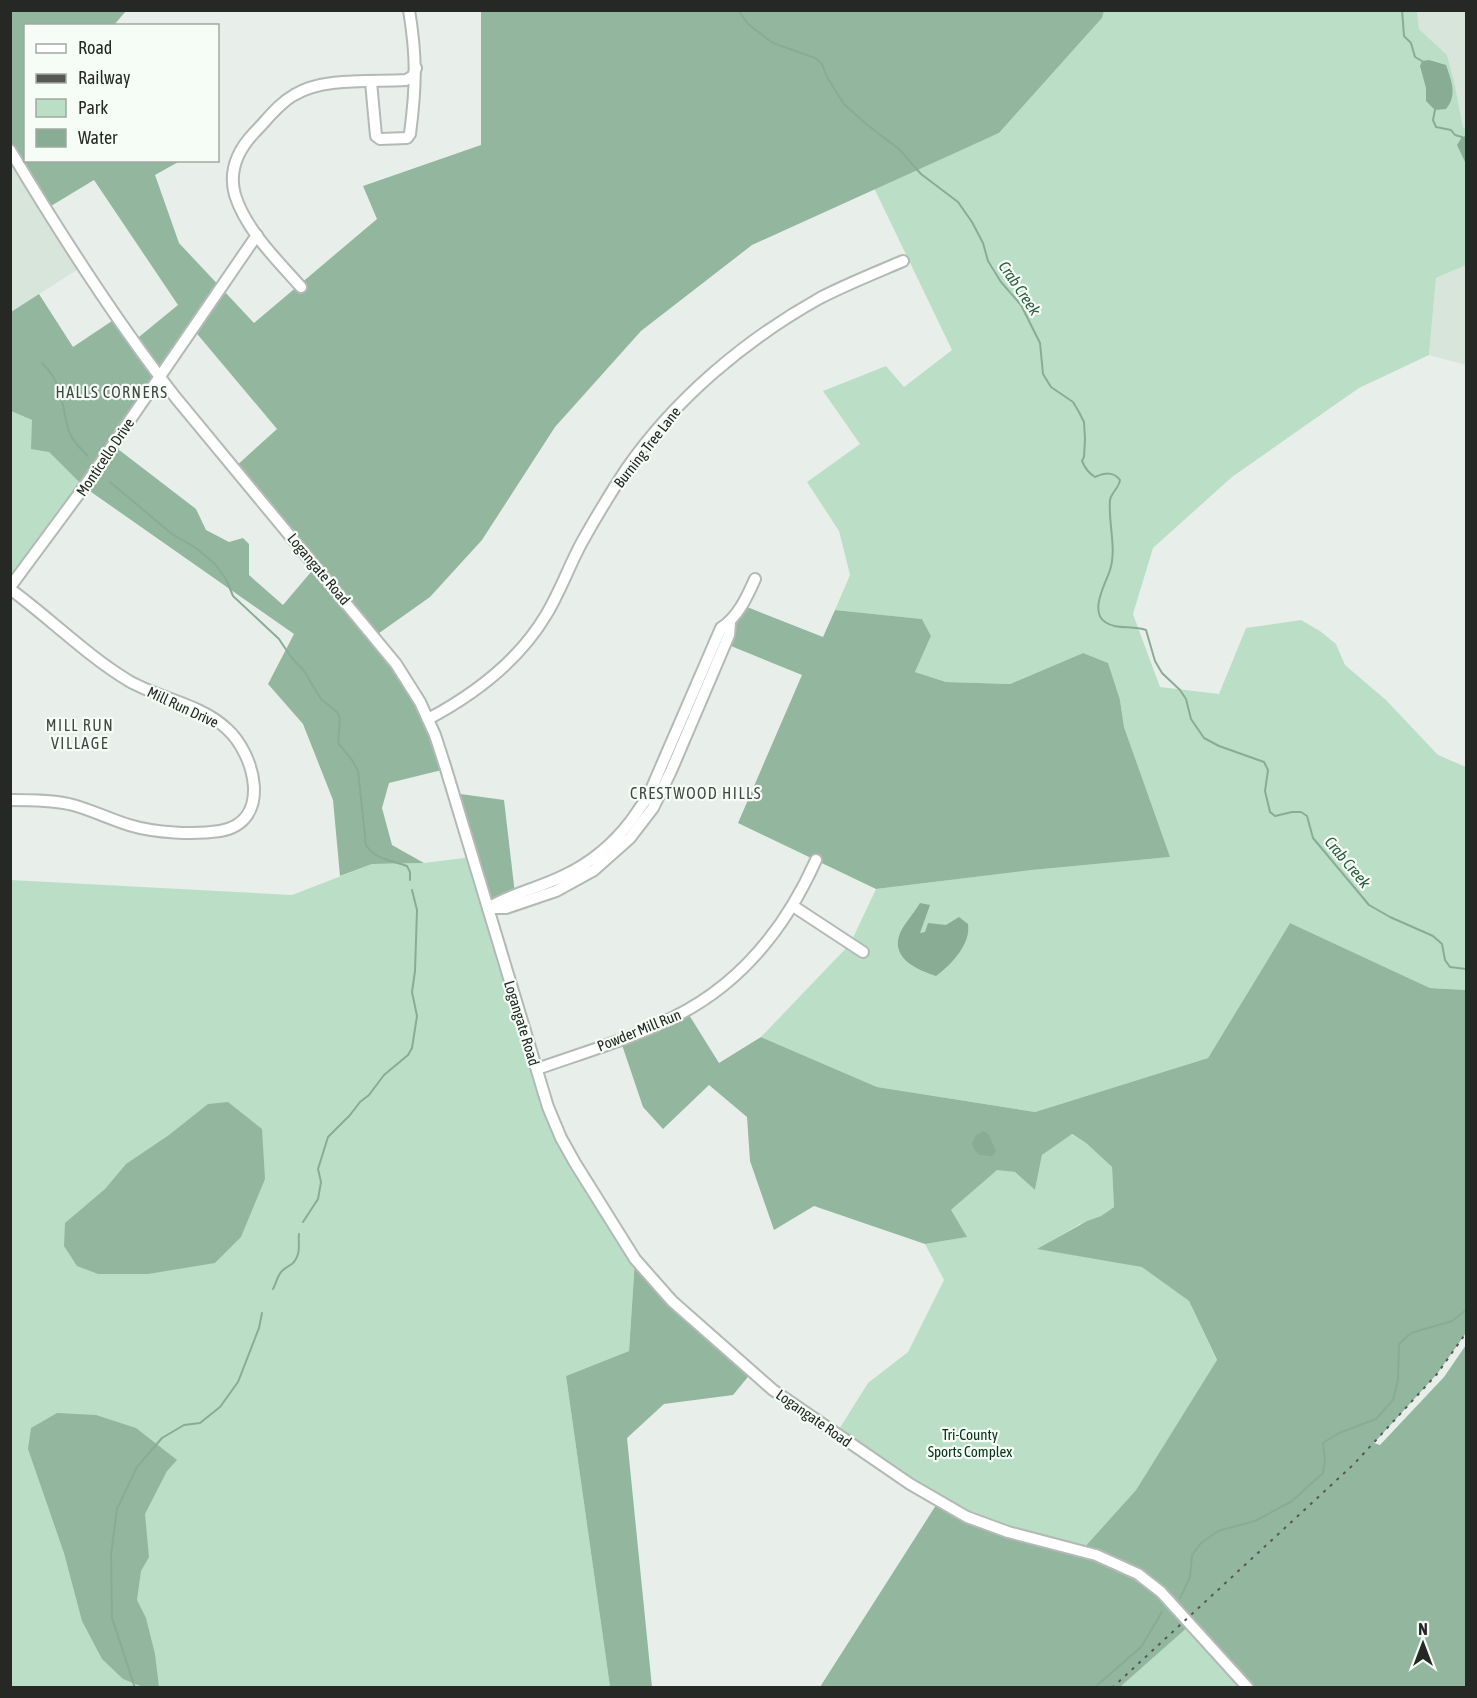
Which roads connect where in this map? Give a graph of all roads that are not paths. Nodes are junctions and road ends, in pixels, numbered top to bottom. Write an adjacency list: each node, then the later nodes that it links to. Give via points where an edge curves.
1 (409, 10): 2 (street)
2 (416, 68): 3 (street, via 409,79); 3 (street, via 407,138 376,136)
3 (371, 82): 5 (street, via 333,83 294,95 246,142 237,158 233,184)
4 (10, 150): 8 (street, Logangate Road)
5 (257, 235): 7 (street); 8 (street, Monticello Drive)
6 (903, 261): 11 (street, Burning Tree Lane, via 800,310 736,353 694,391 627,468 582,542 547,614 526,643 483,685)
7 (301, 287)
8 (159, 376): 10 (street, Monticello Drive); 11 (street, Logangate Road, via 387,651)
9 (754, 579): 15 (street, via 730,623 729,635 675,761 636,830 619,850 576,881 506,909)
10 (10, 588): 12 (street, Mill Run Drive, via 128,680 225,727 243,750 255,789 252,807 242,820 216,831 153,830 70,804)
11 (428, 719): 15 (street, Logangate Road)
12 (10, 801)
13 (816, 860): 14 (street, Powder Mill Run)
14 (793, 906): 16 (street); 17 (street, Powder Mill Run, via 752,959 699,1003 650,1028)
15 (488, 908): 17 (street, Logangate Road)
16 (863, 952)
17 (537, 1069): 18 (street, Logangate Road, via 561,1138 635,1259 672,1301 729,1354 788,1401 951,1509 984,1525 1096,1554 1138,1574 1161,1592)
18 (1248, 1688)

